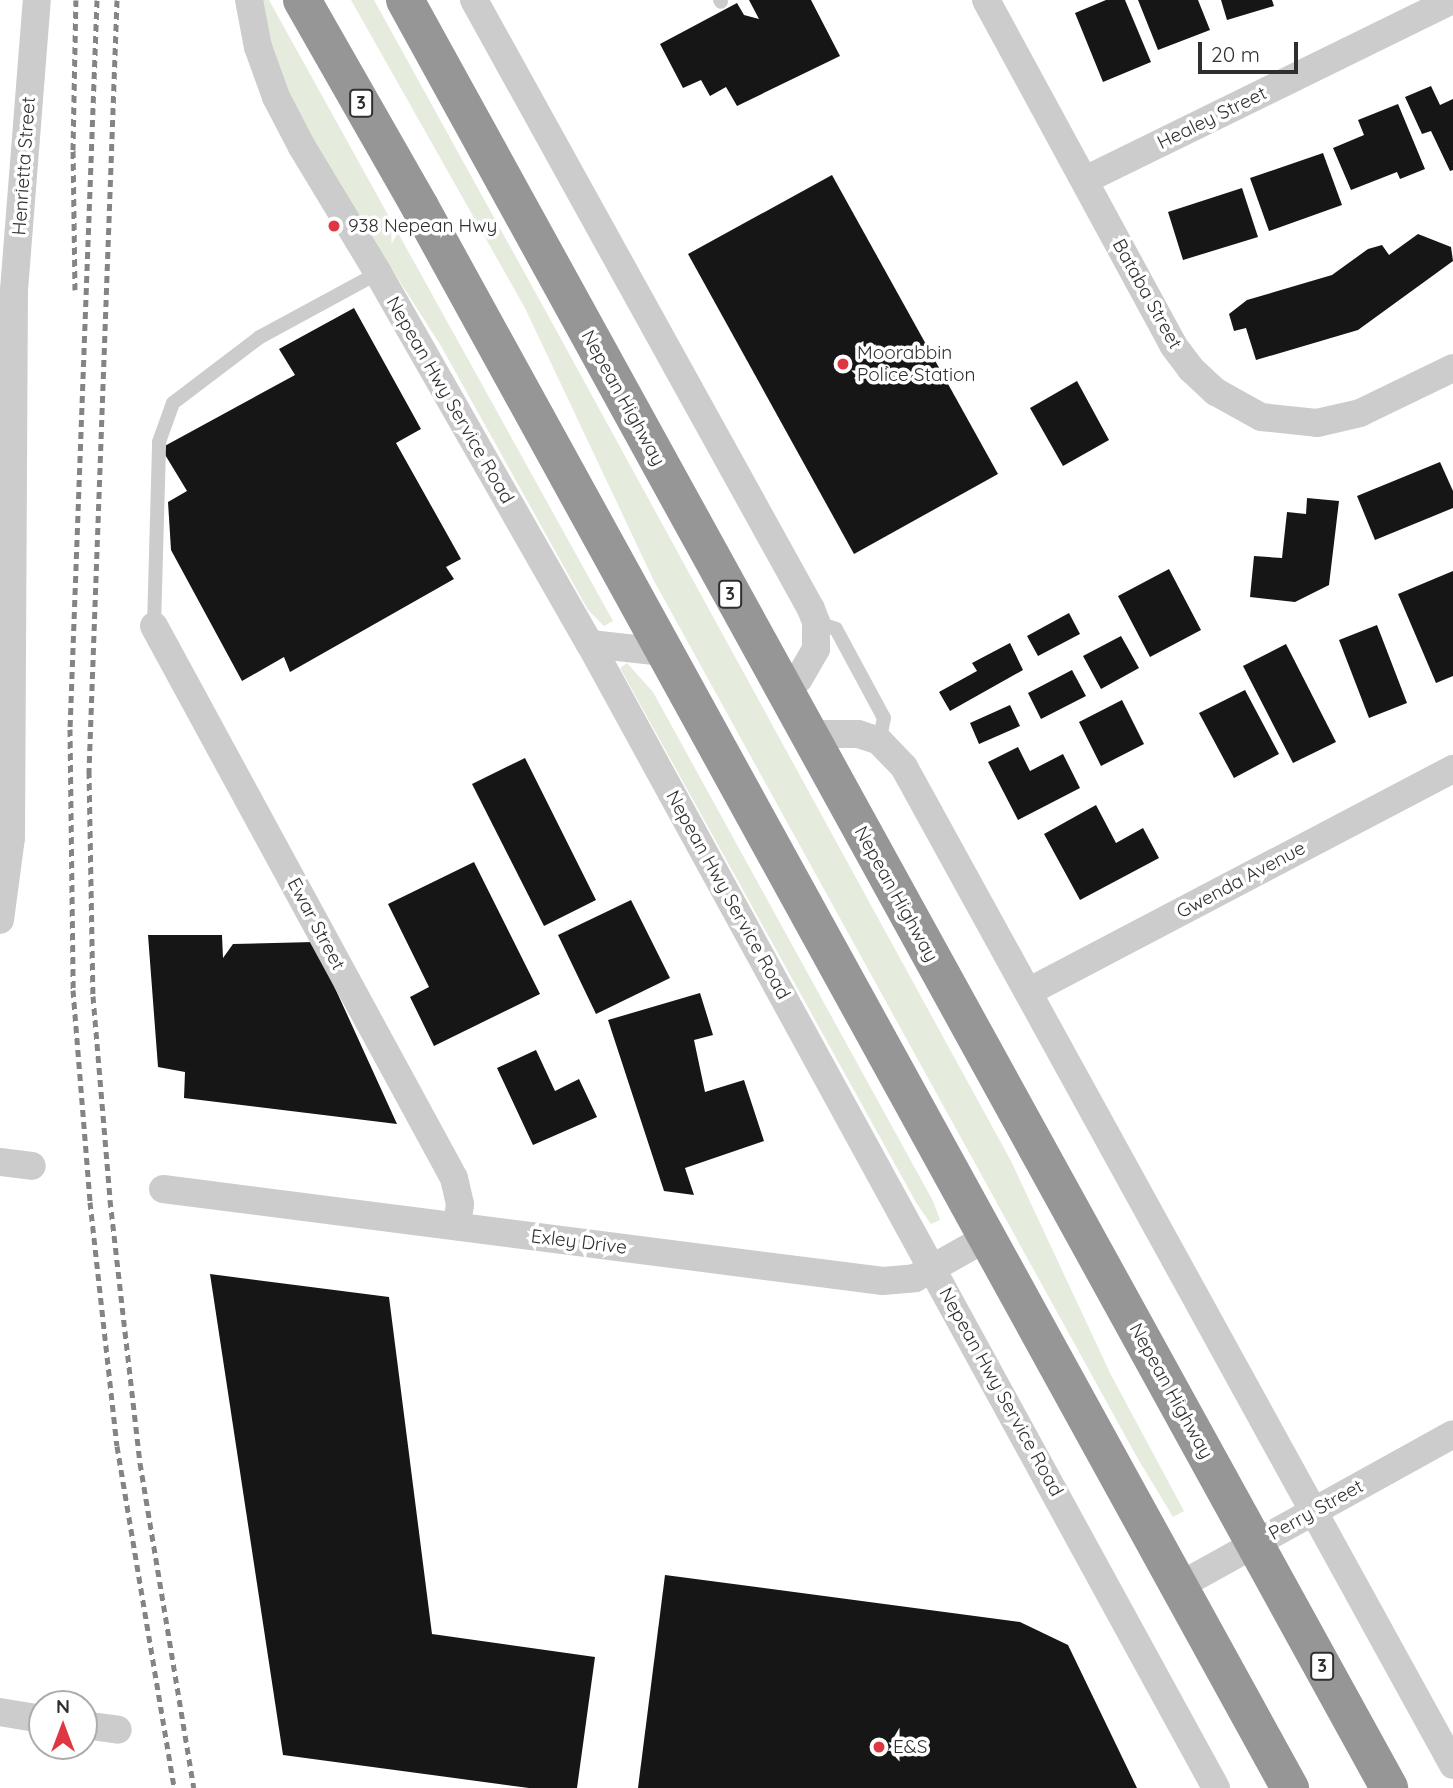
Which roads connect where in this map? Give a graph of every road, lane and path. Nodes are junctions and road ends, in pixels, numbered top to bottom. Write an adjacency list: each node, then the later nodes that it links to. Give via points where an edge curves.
1 (37, 0): 10 (street, Henrietta Street)
2 (249, 0): 9 (street, Nepean Hwy Service Road, via 258,47 276,97)
3 (302, 0): 15 (highway, 3)
4 (405, 0): 16 (highway, Nepean Highway / 3)
5 (474, 0): 12 (street)
6 (986, 0): 8 (street, Bataba Street)
7 (1452, 0): 8 (street, Healey Street)
8 (1085, 180): 11 (street, Bataba Street, via 1173,345 1191,369 1239,407 1290,422 1338,420 1389,401)
9 (377, 273): 13 (lane, via 260,337 173,403 159,442); 14 (street, Nepean Hwy Service Road)
10 (7, 289): 20 (street, Henrietta Street, via 11,838)
11 (1453, 368)
12 (816, 622): 16 (street, via 816,649 810,665); 18 (lane, via 836,629 884,718)
13 (154, 626): 25 (street, Ewar Street, via 453,1178 460,1204)
14 (590, 643): 15 (street); 27 (street, Nepean Hwy Service Road)
15 (664, 652): 26 (highway, 3)
16 (783, 691): 17 (highway, Nepean Highway / 3)
17 (807, 734): 18 (street, via 858,734); 30 (highway, Nepean Highway / 3)
18 (879, 741): 21 (street, via 904,767)
19 (1453, 769): 21 (street, Gwenda Avenue)
20 (0, 920)
21 (1028, 992): 29 (street)
22 (0, 1162): 23 (street)
23 (32, 1166)
24 (163, 1189): 25 (street, Exley Drive)
25 (457, 1226): 27 (street, Exley Drive, via 883,1281 915,1278)
26 (986, 1238): 27 (street, Exley Drive); 31 (highway, 3)
27 (934, 1269): 37 (street, Nepean Hwy Service Road)
28 (1453, 1434): 29 (street, Perry Street)
29 (1315, 1511): 30 (street, Perry Street); 36 (street)
30 (1255, 1544): 31 (street, Perry Street); 39 (highway, Nepean Highway / 3)
31 (1179, 1586): 38 (highway, 3)
32 (0, 1713): 33 (street)
33 (28, 1717)
34 (98, 1727): 35 (street)
35 (118, 1730)
36 (1453, 1765)
37 (1216, 1788)
38 (1290, 1788)
39 (1390, 1788)

